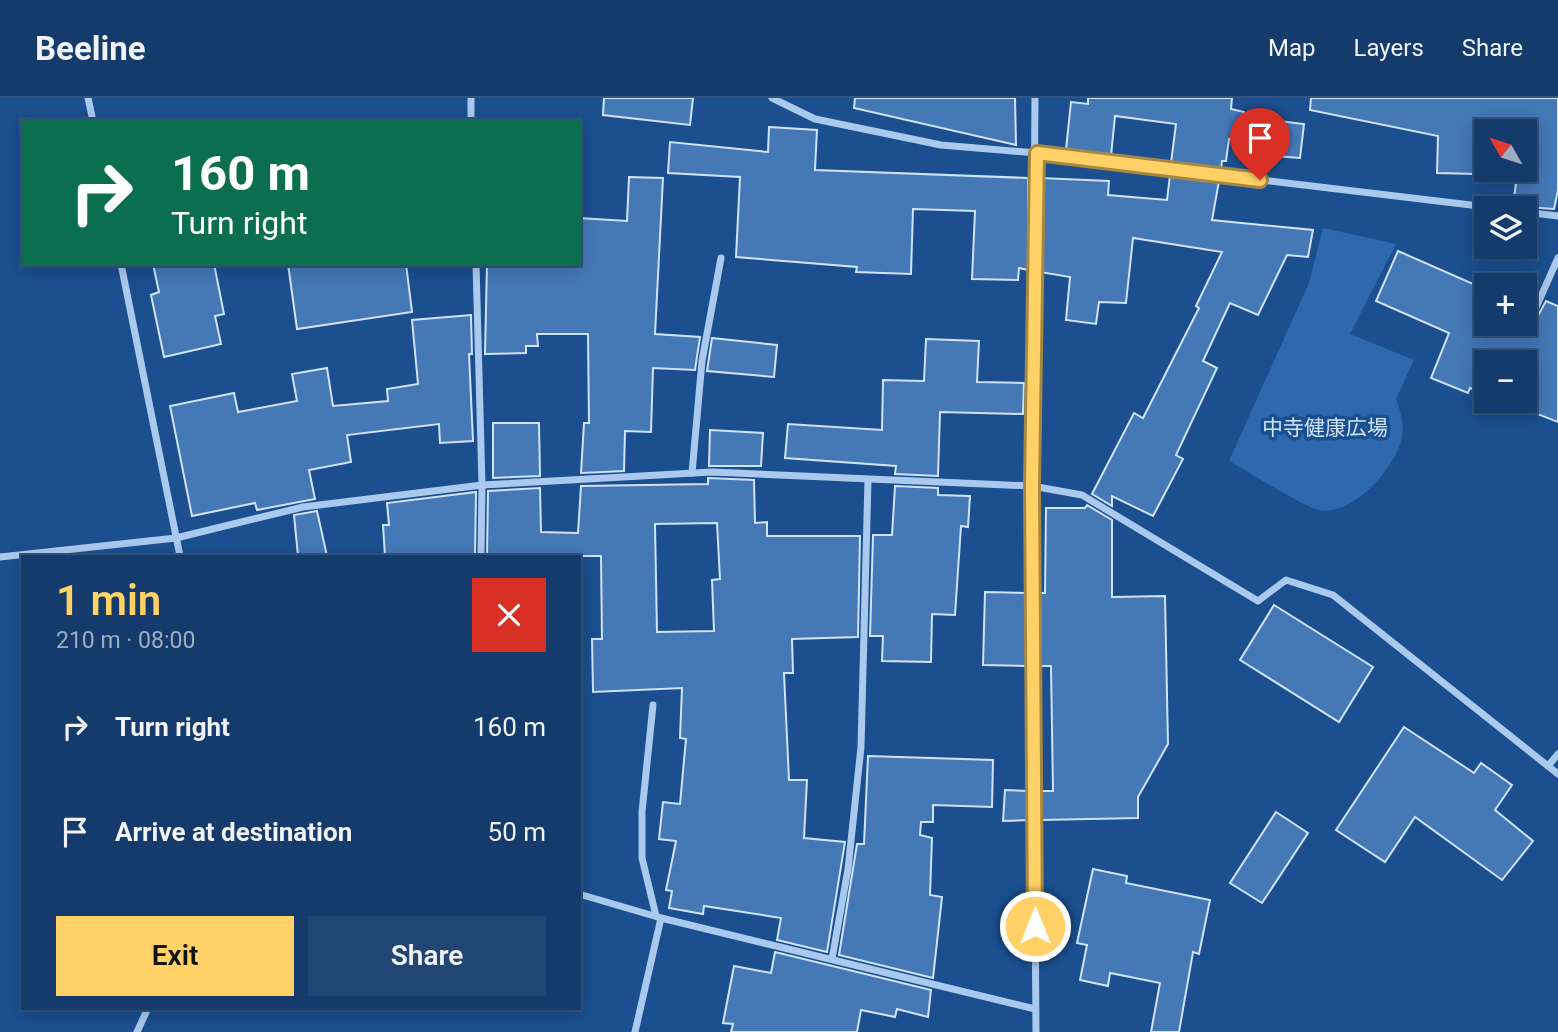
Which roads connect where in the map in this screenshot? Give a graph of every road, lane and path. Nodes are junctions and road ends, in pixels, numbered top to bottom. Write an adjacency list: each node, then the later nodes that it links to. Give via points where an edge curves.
1 (88, 98): 5 (street)
2 (471, 98): 6 (street)
3 (772, 98): 7 (street, via 815,119 941,145)
4 (1035, 98): 7 (street)
5 (93, 119)
6 (471, 119)
7 (1037, 153): 8 (street); 19 (street)
8 (1474, 205)
9 (1537, 214): 10 (street)
10 (1558, 216)
11 (721, 258): 16 (street, via 702,360)
12 (1558, 258): 15 (street)
13 (121, 266): 20 (street)
14 (476, 266): 18 (street)
15 (1537, 305)
16 (692, 473): 17 (street); 18 (street)
17 (868, 480): 19 (street); 30 (street, via 861,747 848,869)
18 (482, 485): 20 (street, via 303,507); 22 (street)
19 (1032, 486): 26 (street, via 1082,495 1258,601 1286,580 1333,595); 31 (street)
20 (176, 538): 21 (street); 23 (street)
21 (180, 555)
22 (481, 555)
23 (0, 556)
24 (653, 705): 29 (street, via 642,847)
25 (1558, 754): 26 (street)
26 (1548, 766): 27 (street)
27 (1558, 774)
28 (581, 895): 29 (street)
29 (658, 917): 30 (street); 34 (street)
30 (832, 959): 31 (street)
31 (1035, 1009): 35 (street)
32 (147, 1010): 33 (street)
33 (137, 1032)
34 (635, 1032)
35 (1036, 1032)

